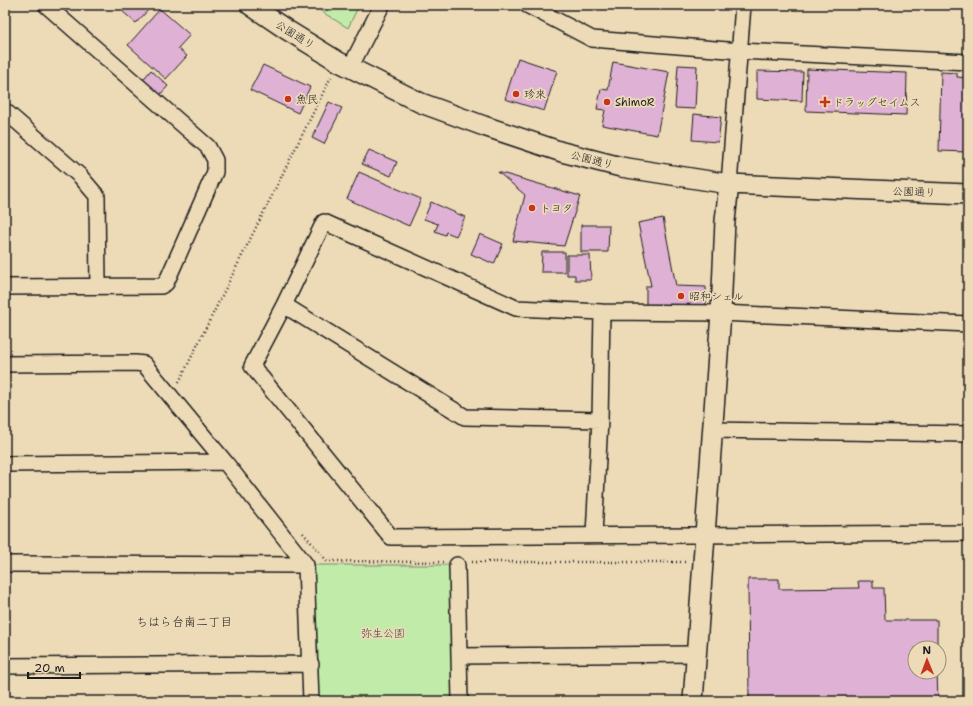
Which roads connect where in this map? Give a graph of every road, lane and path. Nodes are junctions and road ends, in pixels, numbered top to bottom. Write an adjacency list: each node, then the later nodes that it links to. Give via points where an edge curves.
1 (46, 5): 12 (street, via 208,147 215,160 215,172 166,283 161,286)
2 (250, 5): 8 (street, 公園通り)
3 (382, 5): 8 (street)
4 (527, 5): 6 (street, via 592,39)
5 (743, 5): 6 (street)
6 (740, 51): 7 (street); 10 (street)
7 (968, 62)
8 (344, 65): 10 (street, 公園通り, via 421,103 562,152 621,167); 19 (path)
9 (5, 111): 12 (street, via 80,176 97,196)
10 (729, 184): 11 (street, 公園通り); 16 (street)
11 (968, 194)
12 (98, 286): 13 (street)
13 (5, 287)
14 (284, 305): 15 (street, via 324,222 516,308); 20 (street, via 465,417); 26 (street, via 252,366 391,537)
15 (602, 312): 16 (street); 20 (street)
16 (721, 313): 17 (street); 21 (street)
17 (968, 324)
18 (5, 364): 19 (street, via 135,362 144,364)
19 (170, 396): 23 (street)
20 (600, 420): 26 (street)
21 (712, 430): 22 (street); 27 (street)
22 (968, 434)
23 (225, 462): 24 (street); 29 (street)
24 (5, 464)
25 (968, 533): 27 (street)
26 (594, 535): 27 (street)
27 (705, 535): 31 (street)
28 (5, 564): 29 (street)
29 (306, 565): 33 (street)
30 (457, 565): 32 (street)
31 (697, 654): 32 (street); 37 (street)
32 (459, 656): 36 (street)
33 (311, 664): 34 (street); 35 (street)
34 (5, 666)
35 (311, 701)
36 (460, 701)
37 (693, 701)

